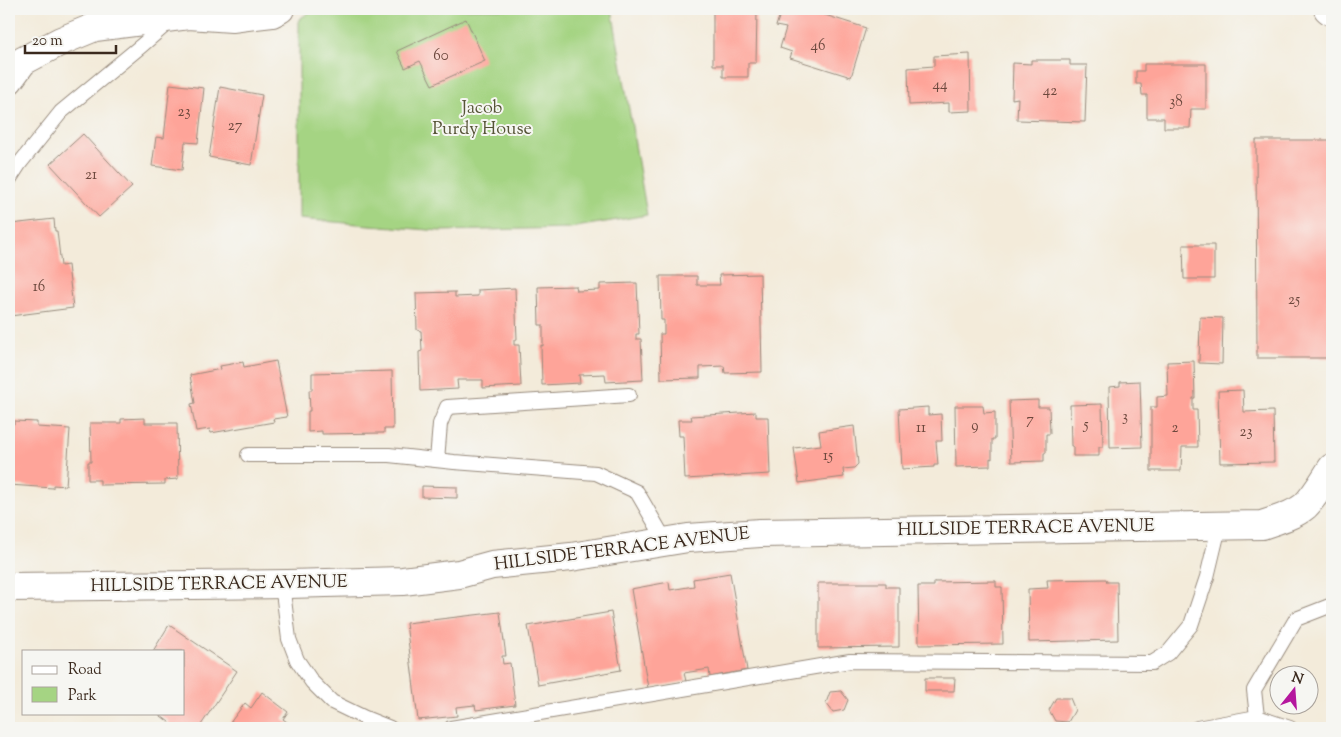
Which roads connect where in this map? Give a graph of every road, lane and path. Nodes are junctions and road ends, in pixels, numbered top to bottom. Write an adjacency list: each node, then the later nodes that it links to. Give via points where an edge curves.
1 (280, 9): 4 (street, via 232,18)
2 (1328, 9): 3 (street)
3 (1332, 12)
4 (175, 17): 5 (street, via 95,28 61,41 24,61); 6 (lane, via 61,112)
5 (9, 80)
6 (9, 180)
7 (629, 395): 9 (lane, via 447,407 440,424)
8 (248, 455): 9 (lane, via 389,455)
9 (437, 460): 12 (lane, via 596,473 637,492)
10 (1332, 468): 11 (street, HILLSIDE TERRACE AVENUE, via 1304,506 1289,515 1262,525)
11 (1220, 526): 12 (street, HILLSIDE TERRACE AVENUE, via 760,533); 18 (lane, via 1190,625 1168,653 1152,663 850,661)
12 (666, 542): 13 (street, HILLSIDE TERRACE AVENUE, via 492,565 459,574 403,582)
13 (282, 584): 14 (street, HILLSIDE TERRACE AVENUE); 17 (lane, via 289,639 296,660 312,682 332,702)
14 (9, 587)
15 (1332, 605): 16 (lane, via 1296,619 1254,690)
16 (1257, 717): 19 (lane); 20 (lane)
17 (390, 728)
18 (451, 728)
19 (1196, 728)
20 (1290, 728)

